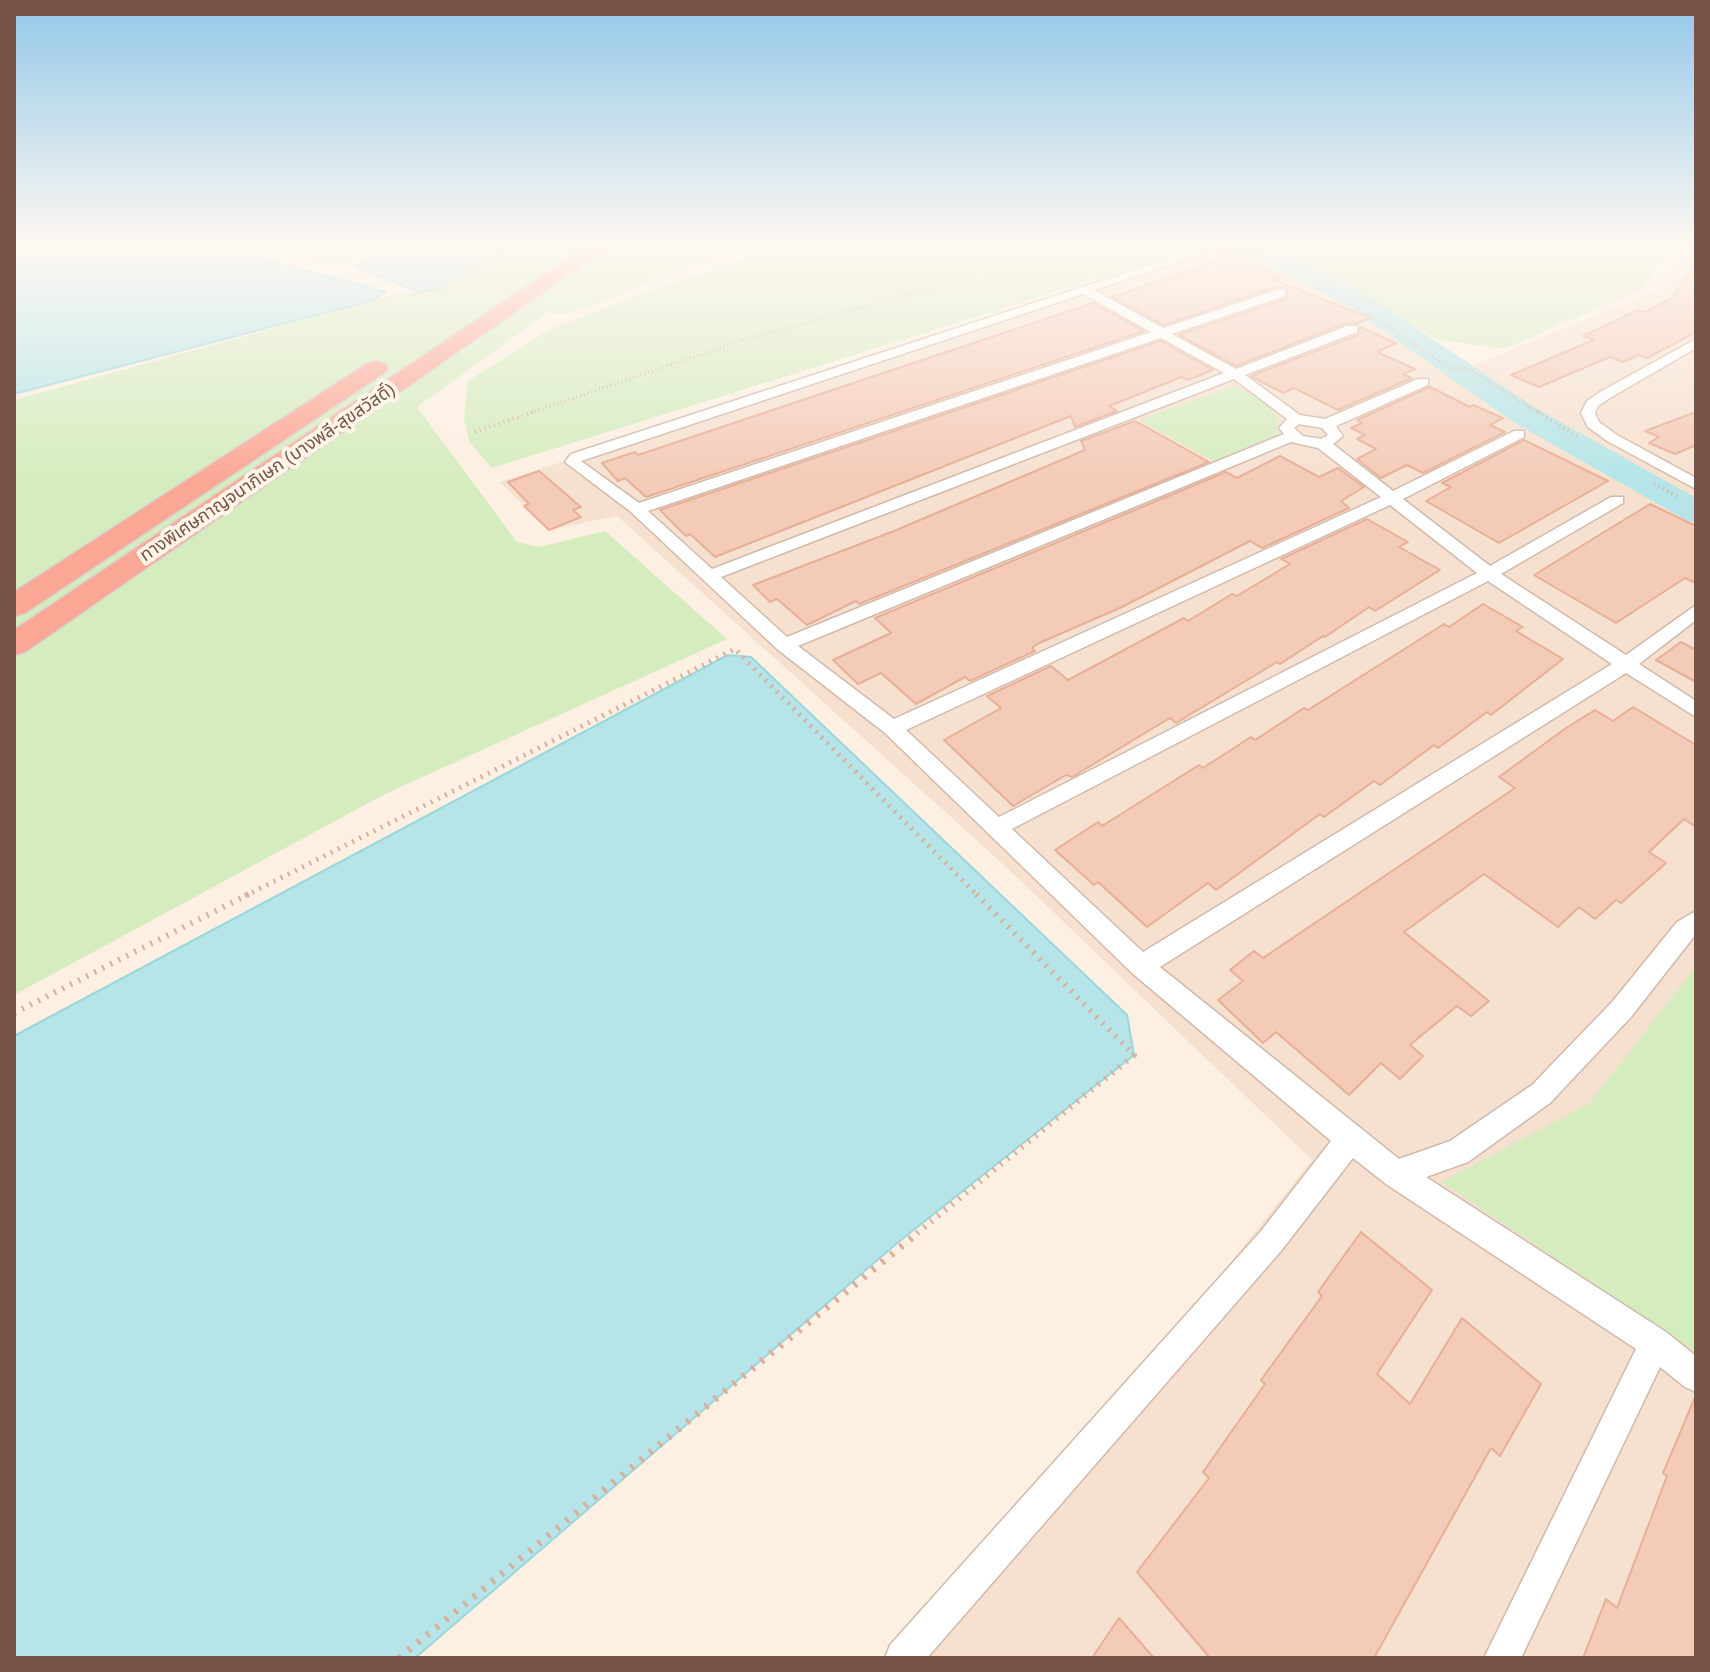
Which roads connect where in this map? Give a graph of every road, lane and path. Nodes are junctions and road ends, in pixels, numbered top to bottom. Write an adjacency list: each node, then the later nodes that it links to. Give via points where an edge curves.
1 (443, 324): 10 (highway)
2 (485, 324): 31 (highway, ทางพิเศษกาญจนาภิเษก (บางพลี-สุขสวัสดิ์))
3 (802, 324): 17 (path)
4 (978, 324): 26 (street, via 573,459)
5 (1148, 324): 9 (street)
6 (1183, 324): 9 (street)
7 (1383, 324): 19 (path, via 1451,369 1467,368)
8 (1352, 329): 13 (street)
9 (1161, 331): 13 (street); 26 (street)
10 (428, 334)
11 (1696, 343): 22 (street, via 1605,395 1588,413 1593,424 1612,438)
12 (402, 351): 29 (highway, ทางพิเศษกาญจนาภิเษก (บางพลี-สุขสวัสดิ์))
13 (1237, 375): 16 (street); 28 (street)
14 (1423, 382): 15 (street)
15 (1327, 424): 16 (street); 20 (street, via 1336,436)
16 (1294, 428): 20 (street, via 1306,442); 32 (street)
17 (475, 432)
18 (1519, 434): 23 (street)
19 (1582, 439)
20 (1323, 444): 23 (street)
21 (1645, 479): 25 (path)
22 (1696, 484)
23 (1394, 497): 27 (street); 35 (street)
24 (1617, 500): 27 (street)
25 (1685, 500)
26 (637, 509): 28 (street)
27 (1489, 574): 33 (street); 36 (street)
28 (708, 576): 32 (street)
29 (14, 606)
30 (1696, 611): 33 (street)
31 (14, 645)
32 (784, 645): 35 (street)
33 (1626, 664): 34 (street); 38 (street)
34 (1696, 710)
35 (892, 728): 36 (street)
36 (998, 827): 38 (street)
37 (1696, 921): 41 (street, via 1541,1094 1458,1152)
38 (1141, 966): 40 (street)
39 (14, 1013): 44 (path, via 735,649 1134,1055)
40 (1350, 1139): 41 (street); 45 (street, via 1271,1241)
41 (1396, 1174): 42 (street)
42 (1655, 1343): 43 (street); 46 (street)
43 (1696, 1376)
44 (399, 1658)
45 (903, 1658)
46 (1502, 1658)

